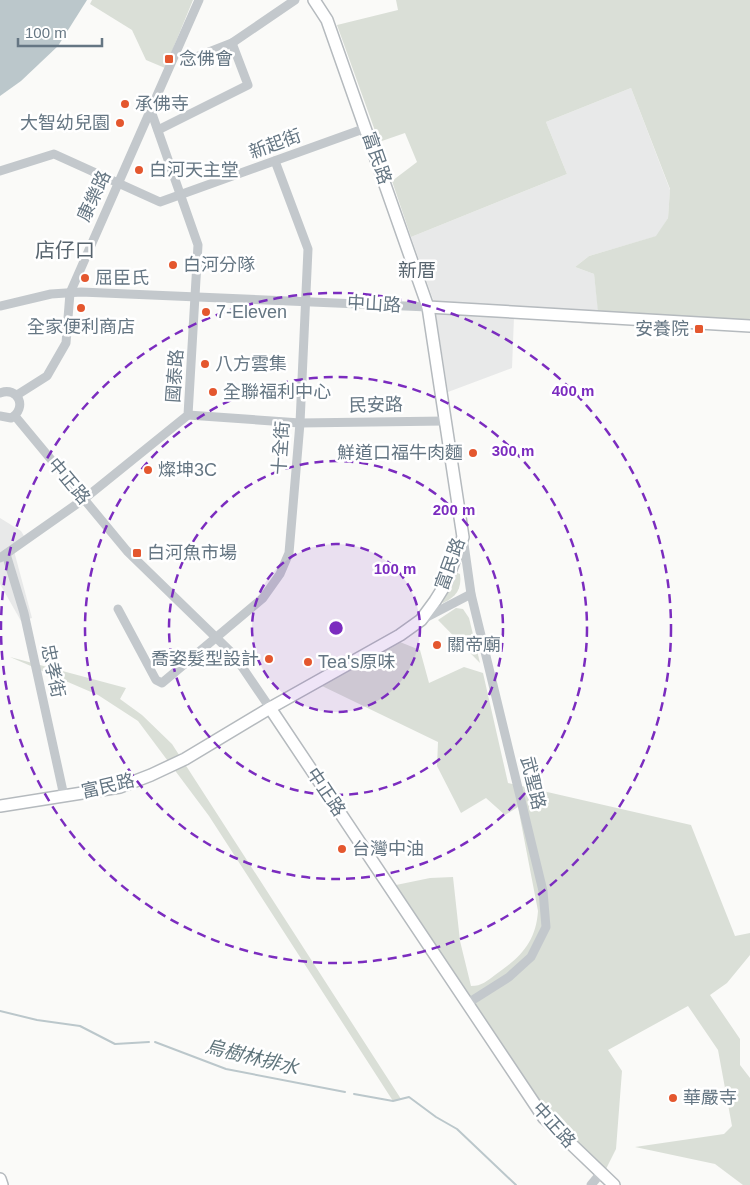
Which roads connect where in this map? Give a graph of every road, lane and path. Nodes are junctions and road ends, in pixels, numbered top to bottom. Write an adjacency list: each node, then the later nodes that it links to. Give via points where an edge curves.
1 (199, 0): 6 (street, 康樂路)
2 (295, 0): 4 (street)
3 (314, 0): 7 (main road, 富民路, via 327,20)
4 (232, 43): 5 (street); 8 (street, via 248,85)
5 (186, 61)
6 (151, 111): 8 (street, 國泰路); 11 (street, 康樂路)
7 (366, 128): 9 (street, 新起街); 17 (main road, 富民路)
8 (158, 130): 12 (street, 國泰路)
9 (276, 161): 12 (street, 新起街); 15 (street, 十全街, via 308,250)
10 (0, 171): 11 (street, 新起街, via 54,154)
11 (118, 182): 12 (street, 新起街, via 160,202); 13 (street, 康樂路)
12 (181, 195): 14 (street, 國泰路, via 198,244)
13 (70, 293): 14 (street, 中山路); 16 (street, 中山路); 20 (street, 康樂路, via 66,343 46,376)
14 (196, 297): 15 (street, 中山路); 21 (street, 國泰路)
15 (306, 300): 17 (street, 中山路); 25 (street, 十全街)
16 (0, 306)
17 (428, 307): 18 (main road, 中山路); 24 (main road, 富民路)
18 (750, 326)
19 (1, 390): 20 (street)
20 (17, 395): 23 (street, via 20,406)
21 (188, 415): 25 (street, 民安路); 26 (street, 國泰路)
22 (0, 416): 23 (street)
23 (15, 416): 26 (street, 中正路)
24 (445, 421): 25 (street, 民安路); 27 (main road, 富民路)
25 (300, 423): 32 (street, 十全街, via 289,553 284,567 263,598)
26 (84, 499): 28 (street, 國泰路); 32 (street, 中正路, via 137,562)
27 (463, 537): 29 (street, 武聖路); 31 (main road, 富民路, via 445,585)
28 (3, 556): 34 (street, 忠孝街, via 24,614)
29 (471, 594): 31 (street); 36 (street, 武聖路, via 543,891 546,927 531,957 509,977)
30 (118, 609): 32 (street, 十全街, via 156,680 162,683)
31 (421, 620): 33 (main road, 富民路)
32 (216, 637): 33 (street, 中正路, via 234,655)
33 (270, 708): 34 (main road, 富民路, via 185,759 151,775 120,787); 36 (main road, 中正路)
34 (64, 796): 35 (main road, 富民路)
35 (0, 806)
36 (468, 1003): 37 (main road, 中正路, via 544,1118)
37 (601, 1173): 40 (street); 41 (main road, 中正路)
38 (0, 1179): 39 (main road)
39 (2, 1185)
40 (591, 1185)
41 (614, 1185)

